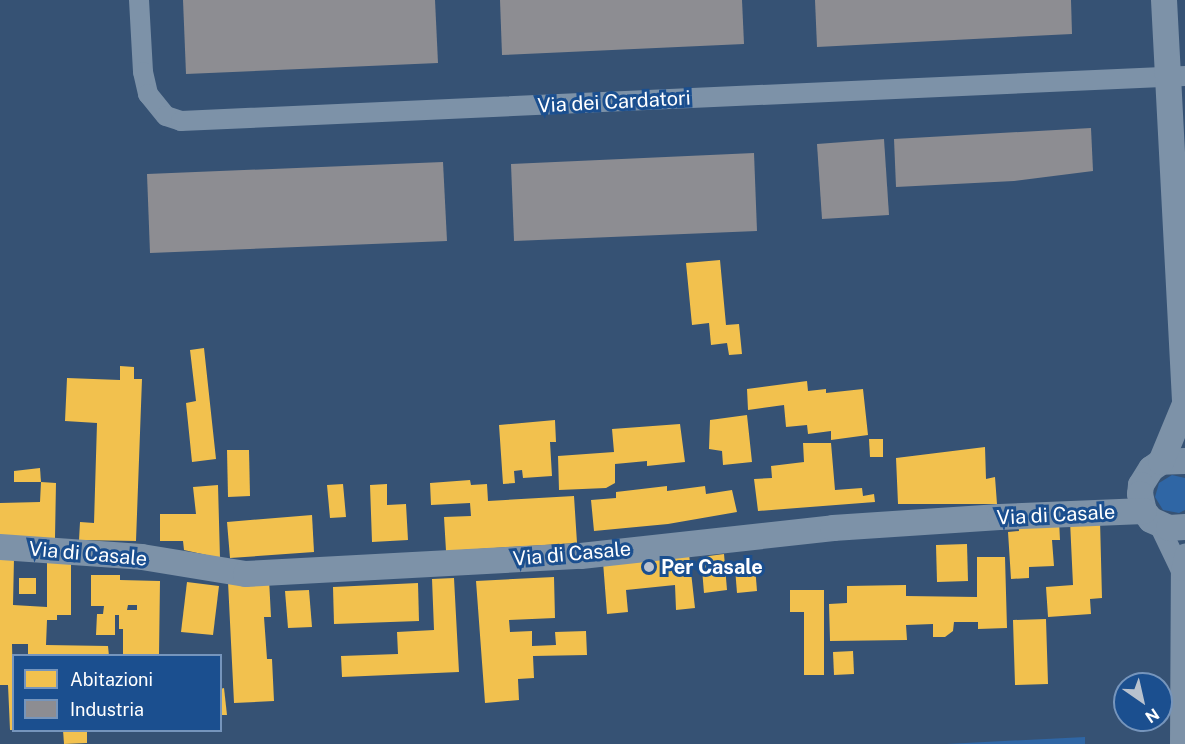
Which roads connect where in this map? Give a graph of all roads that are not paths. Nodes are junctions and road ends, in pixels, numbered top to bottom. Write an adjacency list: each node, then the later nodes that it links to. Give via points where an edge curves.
1 (139, 0): 3 (street, Via dei Cardatori, via 148,94 166,116 181,121)
2 (1164, 0): 3 (street)
3 (1176, 77): 4 (street)
4 (1185, 399)
5 (1185, 404): 6 (street, Via di Casale)
6 (1173, 461): 7 (street, Via di Casale, via 1150,469 1141,485 1140,494)
7 (1152, 518): 8 (street, Via di Casale, via 1169,528); 9 (street, Via di Casale, via 1041,514 833,528 581,556 246,574 142,557); 10 (street)
8 (1185, 527)
9 (0, 547)
10 (1183, 562): 11 (street)
11 (1180, 744)

